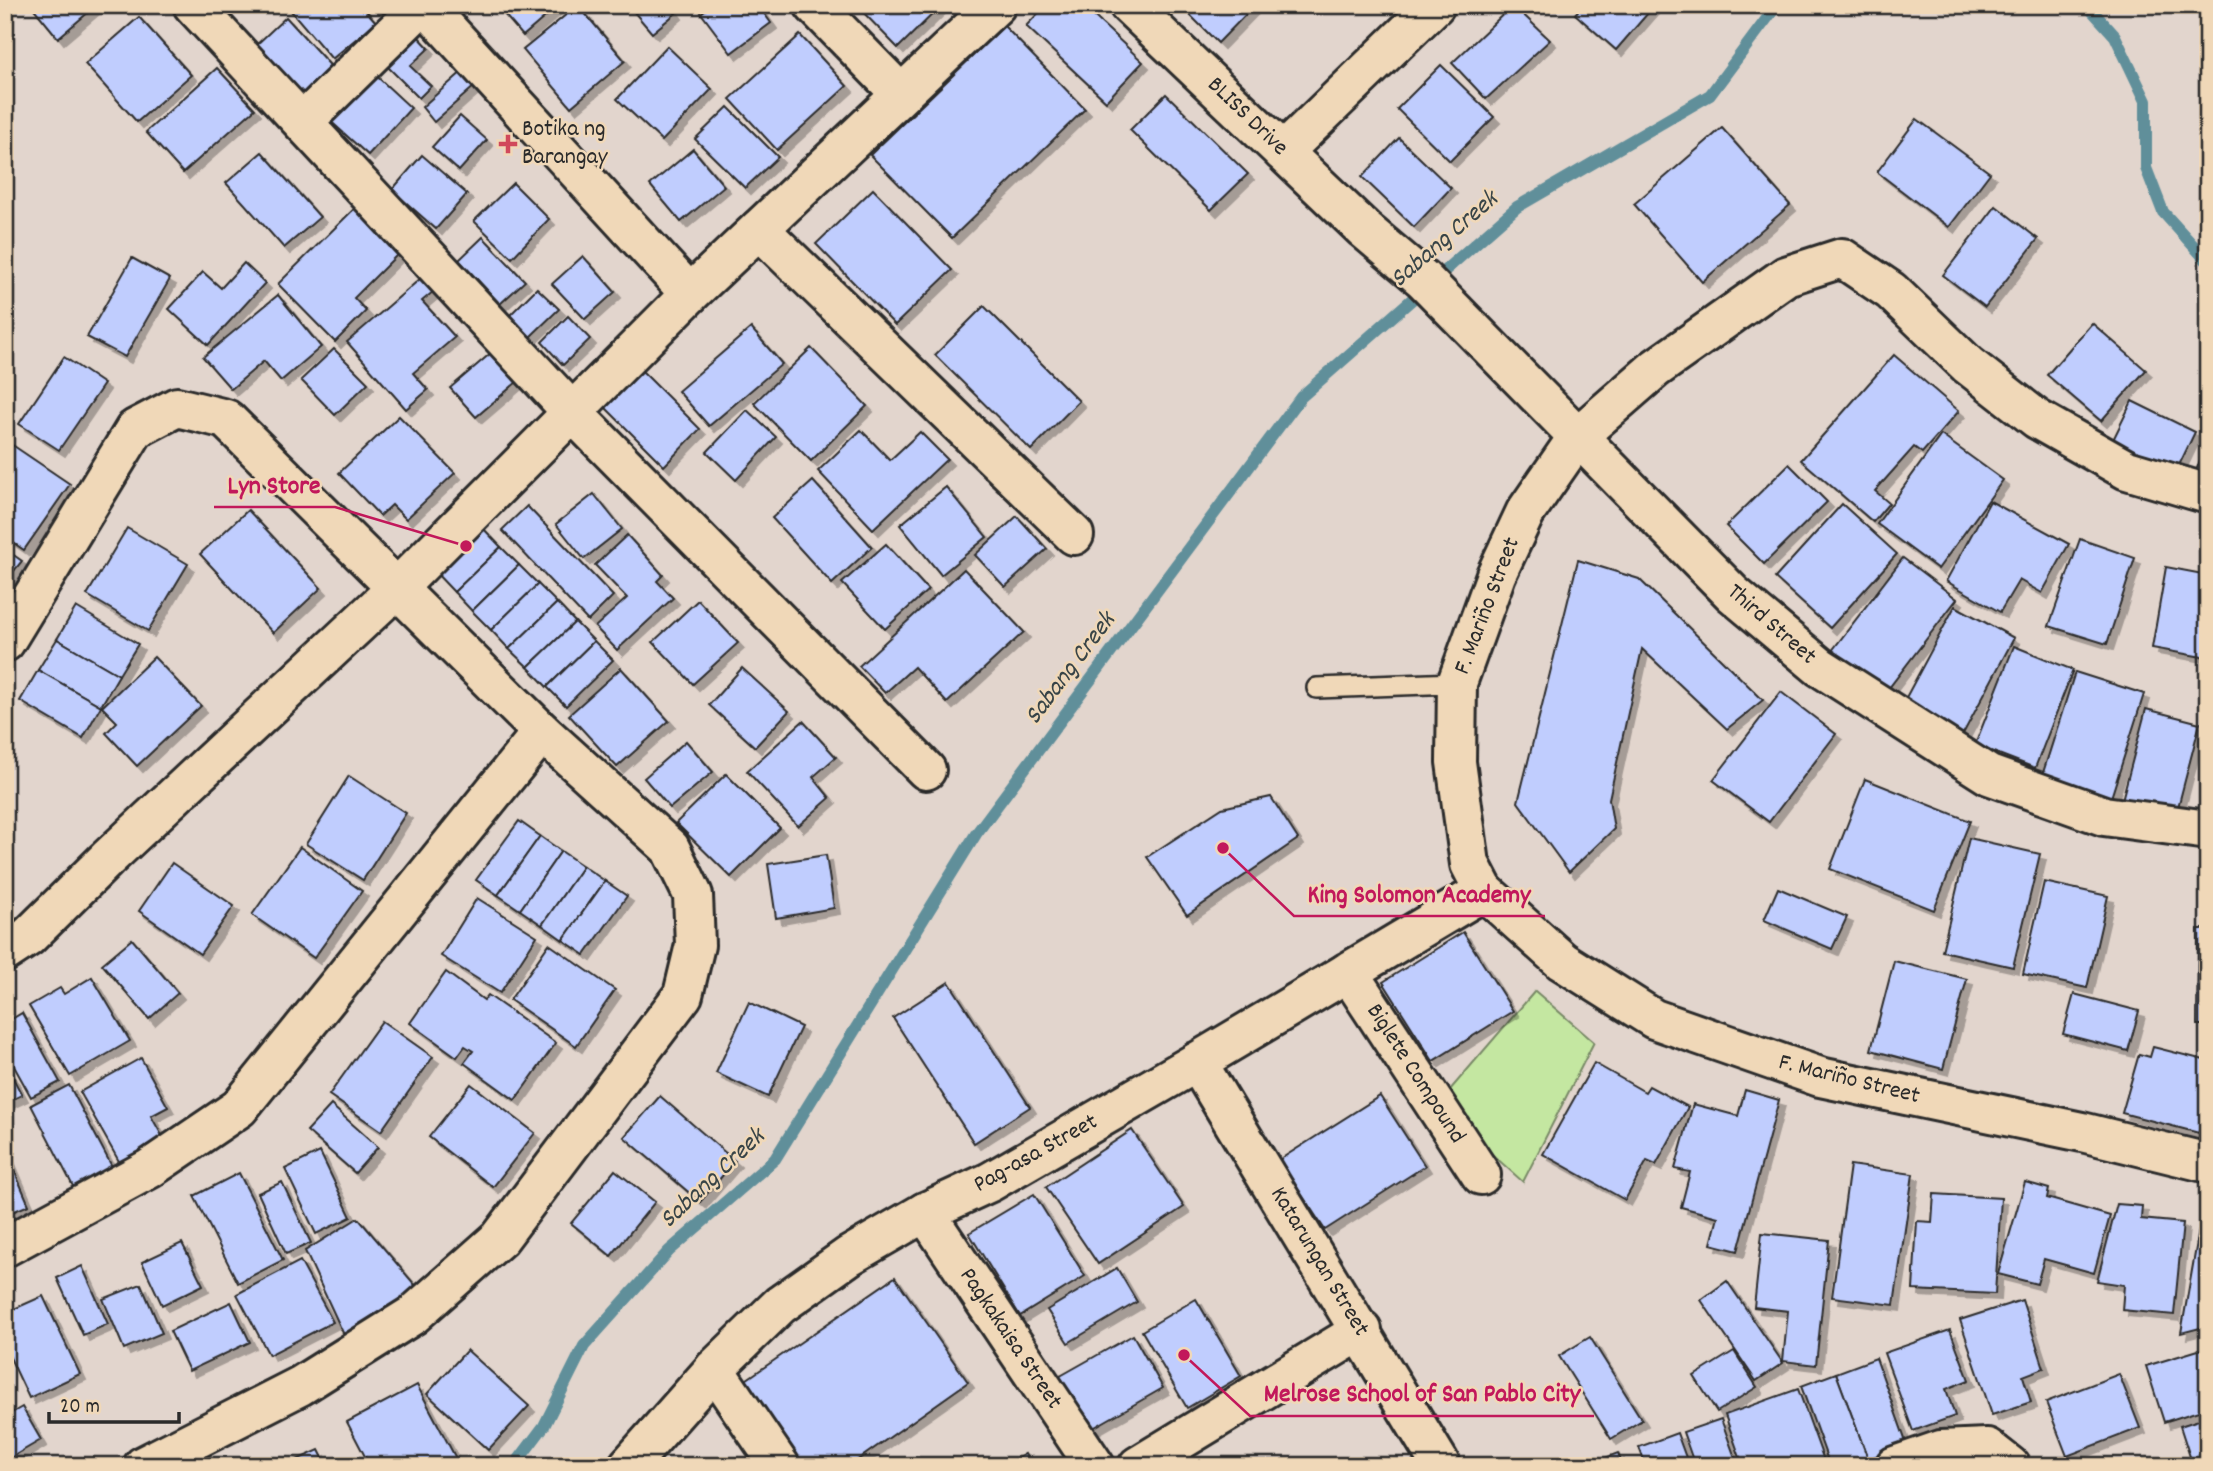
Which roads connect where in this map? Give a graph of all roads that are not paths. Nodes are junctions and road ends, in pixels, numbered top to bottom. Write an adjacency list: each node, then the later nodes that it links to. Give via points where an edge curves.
1 (193, 5): 8 (street)
2 (424, 5): 8 (street); 12 (street)
3 (814, 5): 7 (street)
4 (996, 5): 7 (street)
5 (1129, 5): 9 (street, BLISS Drive)
6 (1435, 5): 9 (street)
7 (900, 93): 10 (street)
8 (304, 121): 13 (street)
9 (1283, 152): 11 (street, BLISS Drive)
10 (759, 229): 12 (street); 16 (street)
11 (1423, 279): 14 (street, Third Street)
12 (690, 294): 13 (street)
13 (571, 411): 17 (street); 22 (street)
14 (1579, 435): 15 (street, F. Mariño Street, via 1656,368 1786,276 1842,258 1891,291 1968,365 2037,419 2127,470); 19 (street, F. Mariño Street, via 1525,513 1496,575); 23 (street, Third Street, via 1733,594 1820,667 1989,775 2104,816)
15 (2208, 494)
16 (1074, 535)
17 (397, 588): 18 (street, via 226,419 177,407 135,429); 21 (street); 25 (street, via 28,937)
18 (5, 642)
19 (1457, 683): 20 (lane); 24 (street, F. Mariño Street, via 1456,762 1470,864)
20 (1317, 688)
21 (542, 732): 31 (street, via 239,1108 149,1169); 35 (street, via 670,848 693,895 695,945 684,995 500,1238 413,1315 300,1387)
22 (926, 770)
23 (2208, 830)
24 (1484, 891): 26 (street, Pag-asa Street); 28 (street, F. Mariño Street, via 1562,961 1654,1019 1820,1077)
25 (5, 952)
26 (1348, 972): 27 (street, Pag-asa Street); 29 (street, Biglete Compound)
27 (1197, 1062): 30 (street, Pag-asa Street, via 989,1182); 32 (street, Katarungan Street)
28 (2208, 1163)
29 (1481, 1175)
30 (925, 1212): 33 (street, Pag-asa Street, via 849,1256 780,1304); 38 (street, Pagkakaisa Street)
31 (5, 1247)
32 (1362, 1330): 34 (street, Katarungan Street); 39 (street)
33 (714, 1369): 36 (street, Pag-asa Street); 37 (street)
34 (1439, 1462)
35 (144, 1466)
36 (628, 1466)
37 (780, 1466)
38 (1095, 1466)
39 (1138, 1466)
40 (1895, 1466): 41 (street, via 1941,1450 1987,1448)
41 (2010, 1466)

